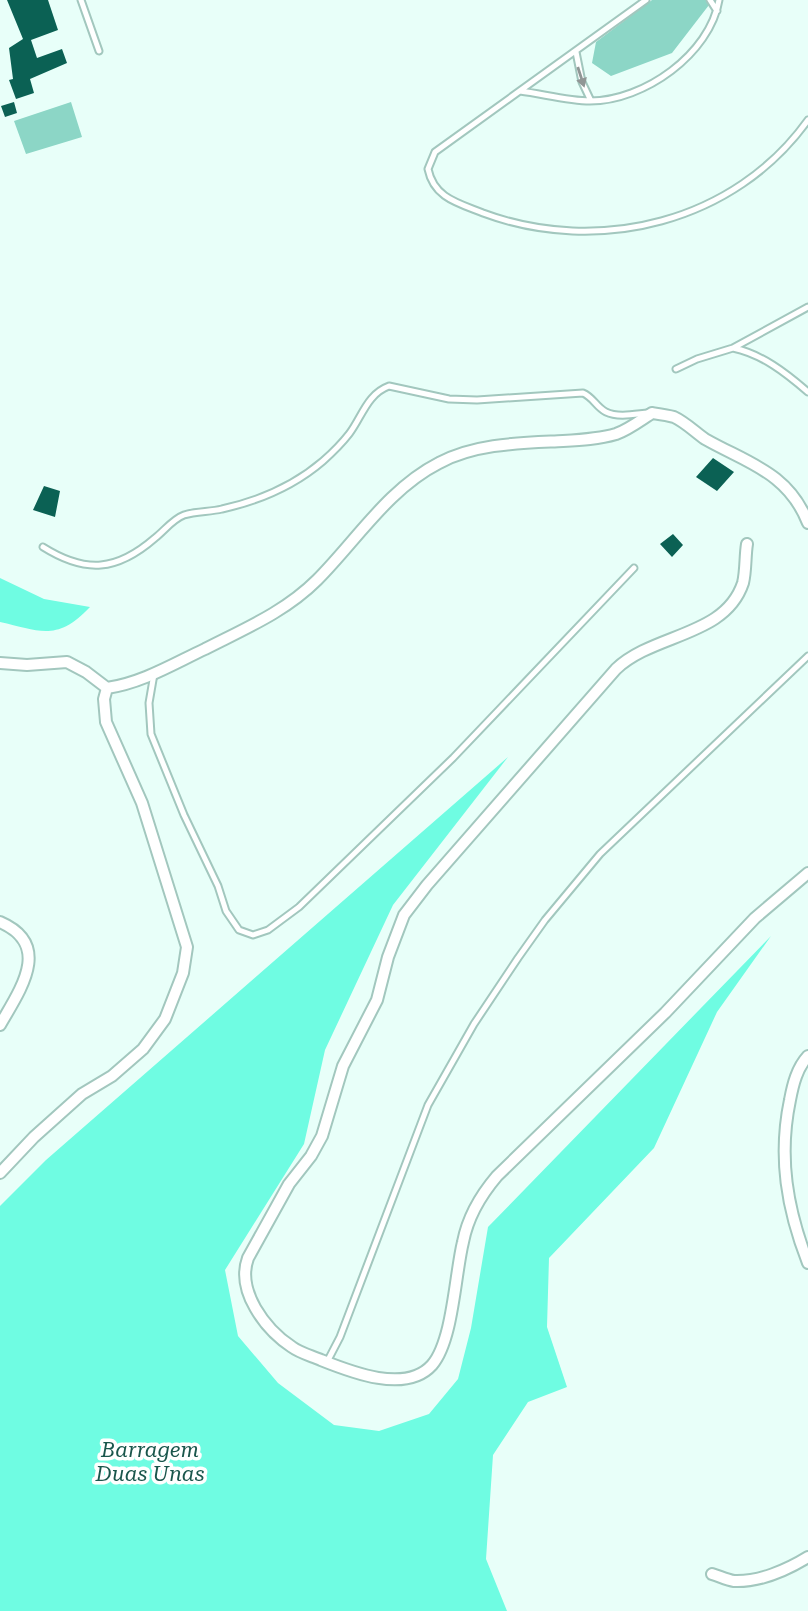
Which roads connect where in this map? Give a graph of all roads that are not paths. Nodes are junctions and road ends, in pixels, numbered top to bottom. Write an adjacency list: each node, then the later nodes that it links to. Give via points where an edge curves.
1 (81, 0): 6 (lane)
2 (646, 0): 7 (lane)
3 (710, 0): 5 (lane)
4 (719, 0): 5 (lane)
5 (717, 11): 9 (lane, via 705,34 672,72 638,90)
6 (99, 51)
7 (576, 51): 8 (lane); 9 (lane, one-way to 9)
8 (520, 90): 9 (lane); 10 (lane, via 435,152 428,169 430,180 443,195 469,208 516,223 568,231 659,222 711,204 769,165)
9 (591, 101)
10 (808, 120)
11 (808, 307): 12 (lane)
12 (733, 348): 13 (lane); 14 (lane, via 765,360)
13 (677, 369)
14 (808, 392)
15 (652, 413): 16 (street, via 671,416 750,460 795,497); 18 (lane, via 605,412 583,393 477,400 428,396 389,386 373,395 349,434 325,459 286,486 222,509 186,514 130,558 118,562 79,564); 22 (street, via 619,433 602,437 511,444 439,462 390,500 319,579 289,605)
16 (808, 523)
17 (747, 544): 30 (street, via 743,582 732,605 714,621 645,648 616,669 404,915 377,1000 343,1066 322,1136 289,1184 244,1267 249,1294 271,1329 293,1348)
18 (43, 547)
19 (635, 568): 22 (lane, via 453,758 299,907 268,930 253,935 239,930 226,911 151,734 149,703)
20 (808, 656): 30 (lane, via 600,854 518,958 428,1105)
21 (0, 663): 23 (street, via 67,662)
22 (154, 674): 23 (street)
23 (107, 688): 28 (street, via 106,722 142,803 187,947 183,973 165,1019 143,1049 82,1094)
24 (808, 873): 30 (street, via 755,918 666,1013 484,1191 463,1239 443,1348 430,1367 402,1378 382,1378)
25 (0, 922): 26 (street, via 25,939 29,959 25,980)
26 (0, 1025)
27 (808, 1056): 29 (street, via 792,1086 783,1157 788,1198)
28 (0, 1173)
29 (808, 1263)
30 (327, 1362)
31 (808, 1557): 32 (street, via 764,1576 733,1581)
32 (712, 1574)

